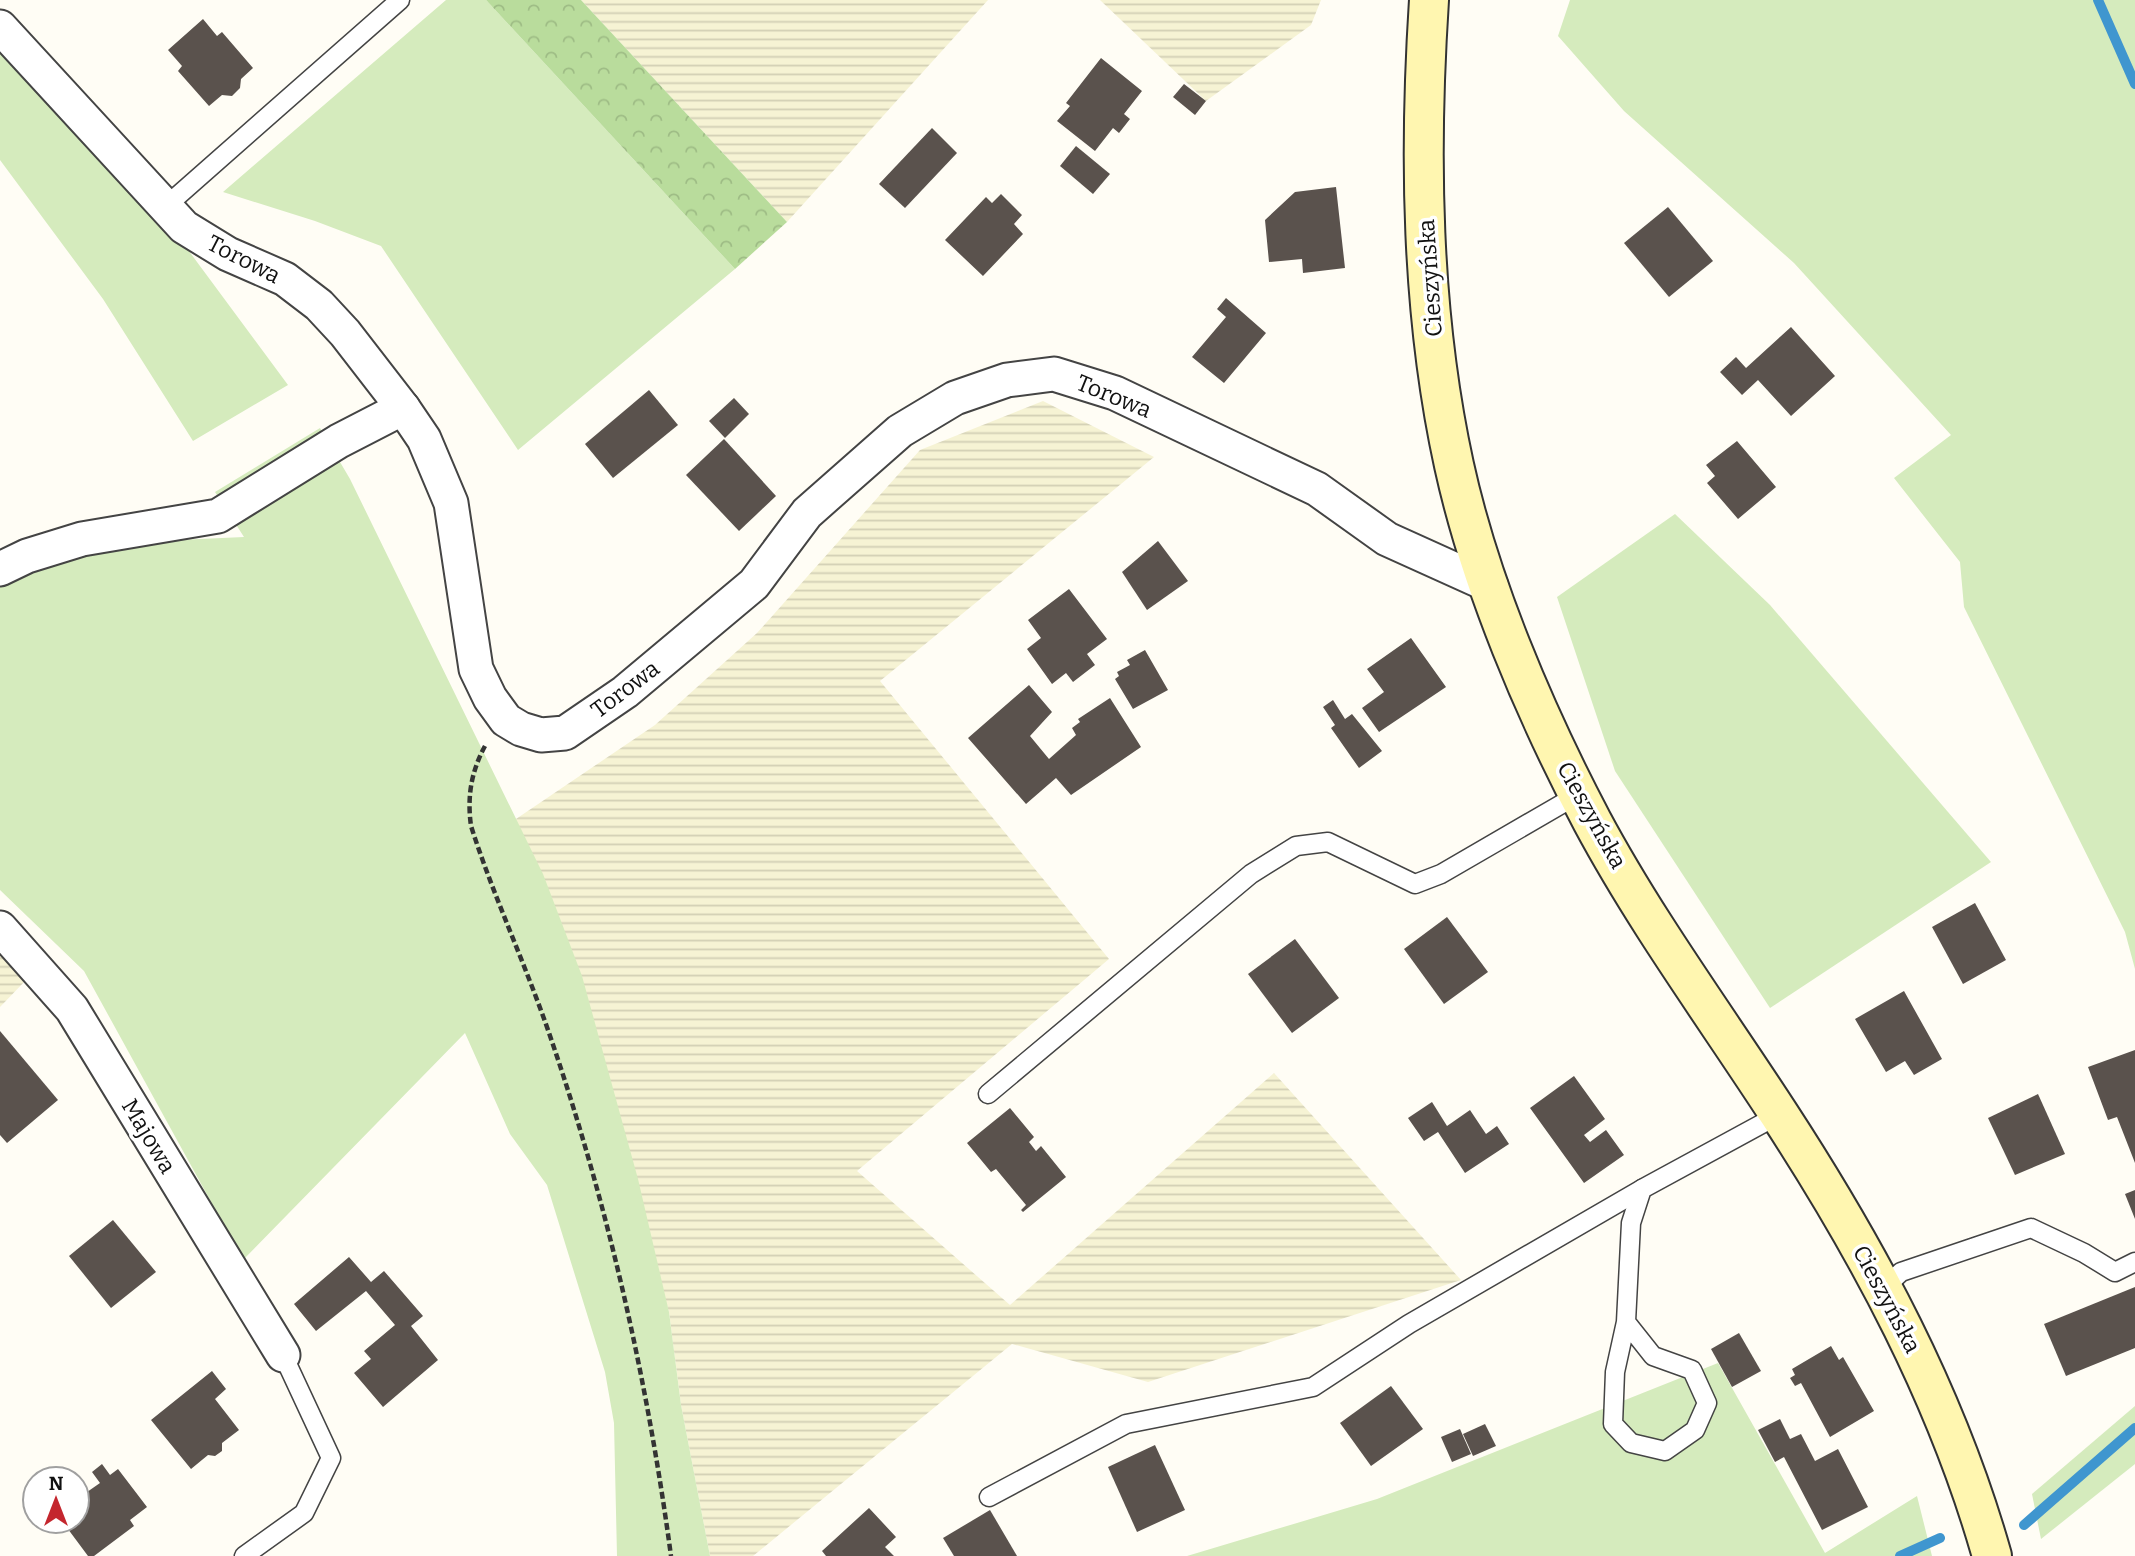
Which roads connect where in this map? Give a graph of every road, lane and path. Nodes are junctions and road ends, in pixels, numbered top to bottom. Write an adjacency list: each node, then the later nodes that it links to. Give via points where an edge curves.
1 (400, 0): 4 (lane)
2 (1429, 0): 7 (main road, Cieszyńska, via 1424,183 1432,334 1454,465)
3 (0, 27): 4 (street, Torowa)
4 (165, 206): 5 (street, Torowa, via 184,227 228,254 285,279 319,306 345,332)
5 (403, 408): 6 (street, via 218,516 82,539); 8 (street, Torowa, via 424,439 451,503 476,669)
6 (0, 569)
7 (1491, 586): 8 (street, Torowa, via 1387,539 1317,489 1115,393 1054,374 1042,375 1007,380 955,398 900,431 807,513 754,584 625,692 565,733 541,735); 9 (main road, Cieszyńska, via 1548,733)
8 (506, 720): 20 (path, via 490,738 472,775 471,826 548,1030 600,1199 641,1368)
9 (1579, 794): 11 (lane, via 1415,884 1328,842 1296,846 1251,873); 12 (main road, Cieszyńska, via 1663,936)
10 (0, 928): 17 (street, Majowa, via 72,1009)
11 (988, 1094)
12 (1780, 1115): 13 (lane); 15 (main road, Cieszyńska)
13 (1642, 1189): 16 (lane, via 1631,1223); 18 (lane, via 1409,1324 1312,1387 1126,1424)
14 (2135, 1262): 15 (lane, via 2115,1272 2031,1228 1901,1272)
15 (1884, 1288): 21 (main road, Cieszyńska, via 1938,1401)
16 (1626, 1322): 16 (lane, via 1615,1372 1613,1424 1631,1443 1665,1451 1695,1430 1707,1403 1692,1370 1653,1356)
17 (283, 1356): 19 (lane, via 331,1458 304,1513)
18 (989, 1497)
19 (244, 1556)
20 (671, 1556)
21 (1992, 1556)

